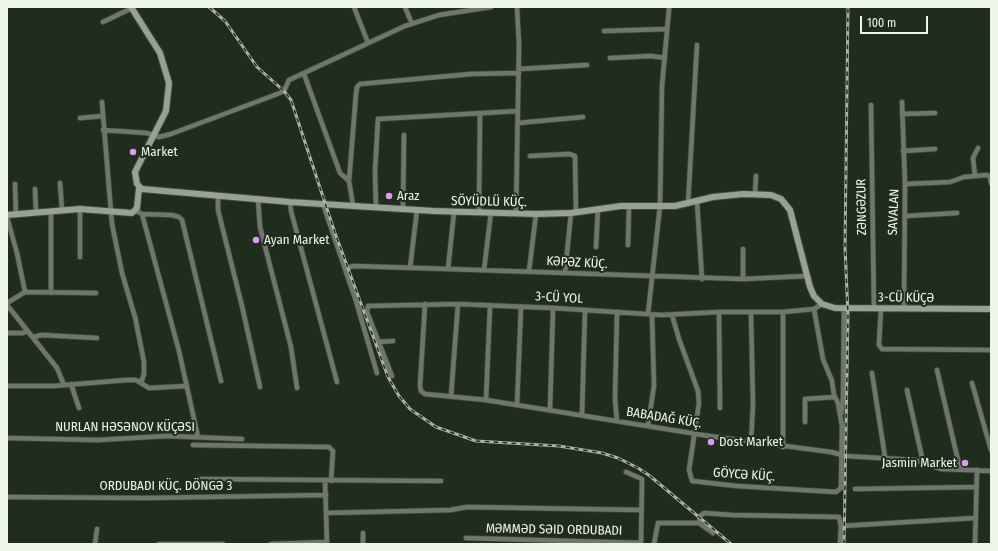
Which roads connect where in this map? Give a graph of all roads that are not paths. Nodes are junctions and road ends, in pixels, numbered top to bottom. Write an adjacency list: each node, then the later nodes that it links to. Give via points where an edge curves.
1 (354, 7): 11 (street)
2 (405, 7): 8 (street)
3 (492, 7): 8 (street, via 439,15)
4 (517, 7): 16 (street)
5 (132, 8): 7 (street); 30 (street, via 160,53 169,82 167,105)
6 (669, 9): 9 (street)
7 (103, 22)
8 (412, 24): 11 (street)
9 (667, 29): 10 (street); 14 (street)
10 (604, 31)
11 (368, 43): 17 (street)
12 (697, 45): 51 (street)
13 (610, 58): 14 (street)
14 (665, 58): 55 (street, via 662,86)
15 (587, 65): 16 (street)
16 (519, 71): 21 (street); 38 (street, via 360,84 356,94)
17 (304, 74): 30 (street, via 287,82 284,91 280,93 171,134 160,137); 38 (street, via 340,173)
18 (102, 102): 25 (street)
19 (902, 102): 24 (street)
20 (871, 105): 101 (street, ZƏNGƏZUR)
21 (518, 111): 23 (street); 28 (street)
22 (935, 113): 24 (street)
23 (480, 114): 53 (street, via 378,119); 64 (street)
24 (902, 114): 34 (street)
25 (103, 116): 27 (street); 29 (street)
26 (583, 117): 28 (street)
27 (80, 118)
28 (518, 123): 68 (street)
29 (104, 130): 30 (street); 67 (street)
30 (155, 135): 43 (street, via 135,172)
31 (404, 135): 57 (street)
32 (978, 148): 37 (street, via 973,158)
33 (935, 149): 34 (street)
34 (903, 151): 42 (street)
35 (530, 156): 69 (street, via 575,156)
36 (756, 176): 45 (street)
37 (975, 176): 40 (street, via 989,176); 42 (street, SAVALAN, via 950,182)
38 (348, 181): 52 (street)
39 (60, 183): 59 (street)
40 (991, 183)
41 (15, 184): 71 (street)
42 (905, 184): 75 (street, SAVALAN)
43 (139, 188): 46 (street, SÖYÜDLÜ KÜÇ.); 62 (street)
44 (35, 189): 66 (street)
45 (756, 194): 48 (street, SÖYÜDLÜ KÜÇ., via 728,195); 86 (street, SÖYÜDLÜ KÜÇ., via 776,196 787,206 792,216)
46 (218, 196): 47 (street, SÖYÜDLÜ KÜÇ.); 131 (street, via 218,210)
47 (258, 200): 49 (street, SÖYÜDLÜ KÜÇ.); 132 (street, via 260,227 291,347)
48 (697, 201): 51 (street, SÖYÜDLÜ KÜÇ.); 88 (street)
49 (290, 202): 50 (street, SÖYÜDLÜ KÜÇ.); 124 (street)
50 (323, 204): 52 (street, SÖYÜDLÜ KÜÇ.); 80 (street)
51 (688, 204): 55 (street, SÖYÜDLÜ KÜÇ.)
52 (353, 205): 53 (street, SÖYÜDLÜ KÜÇ.)
53 (376, 206): 57 (street, SÖYÜDLÜ KÜÇ.)
54 (629, 206): 55 (street, SÖYÜDLÜ KÜÇ.); 58 (street, SÖYÜDLÜ KÜÇ.); 76 (street)
55 (660, 206): 87 (street)
56 (80, 209): 59 (street); 67 (street); 79 (street)
57 (403, 209): 60 (street, SÖYÜDLÜ KÜÇ.)
58 (598, 209): 69 (street, SÖYÜDLÜ KÜÇ.); 77 (street)
59 (62, 210): 61 (street)
60 (417, 210): 63 (street, SÖYÜDLÜ KÜÇ.); 81 (street)
61 (51, 211): 66 (street); 91 (street)
62 (136, 211): 67 (street); 72 (street)
63 (454, 212): 64 (street, SÖYÜDLÜ KÜÇ.); 82 (street)
64 (479, 212): 65 (street, SÖYÜDLÜ KÜÇ.)
65 (491, 212): 68 (street, SÖYÜDLÜ KÜÇ.); 83 (street)
66 (36, 213): 71 (street)
67 (111, 213): 125 (street, via 144,362)
68 (516, 213): 73 (street, SÖYÜDLÜ KÜÇ.)
69 (574, 213): 73 (street, SÖYÜDLÜ KÜÇ.); 85 (street)
70 (957, 213): 75 (street)
71 (16, 214): 74 (street)
72 (142, 214): 123 (street, via 172,215 182,220); 130 (street)
73 (536, 214): 84 (street)
74 (7, 216): 90 (street)
75 (905, 216): 102 (street, SAVALAN)
76 (628, 245)
77 (596, 247)
78 (743, 249): 89 (street)
79 (80, 257)
80 (346, 268): 81 (street, KƏPƏZ KÜÇ.); 120 (street)
81 (410, 268): 82 (street, KƏPƏZ KÜÇ.)
82 (448, 269): 83 (street, KƏPƏZ KÜÇ.)
83 (484, 270): 84 (street, KƏPƏZ KÜÇ.)
84 (529, 271): 85 (street, KƏPƏZ KÜÇ.)
85 (565, 273): 87 (street, KƏPƏZ KÜÇ.)
86 (807, 276): 89 (street, KƏPƏZ KÜÇ.); 96 (street, SÖYÜDLÜ KÜÇ., via 812,293)
87 (652, 277): 88 (street, KƏPƏZ KÜÇ.); 110 (street)
88 (702, 279): 89 (street, KƏPƏZ KÜÇ.)
89 (743, 280)
90 (25, 292): 91 (street); 93 (street)
91 (51, 292): 92 (street)
92 (96, 294)
93 (7, 304): 112 (street)
94 (425, 304): 95 (street, 3-CÜ YOL); 117 (street, 3-CÜ YOL, via 367,307); 134 (street, BABADAĞ KÜÇ., via 421,391 425,394)
95 (458, 304): 97 (street, 3-CÜ YOL); 134 (street)
96 (822, 304): 100 (street, 3-CÜ KÜÇƏ); 103 (street, 3-CÜ YOL)
97 (490, 306): 98 (street, 3-CÜ YOL); 136 (street)
98 (521, 307): 99 (street, 3-CÜ YOL); 137 (street)
99 (554, 308): 105 (street, 3-CÜ YOL); 140 (street)
100 (844, 308): 101 (street, 3-CÜ KÜÇƏ); 142 (street)
101 (877, 308): 102 (street, 3-CÜ KÜÇƏ); 118 (street, ZƏNGƏZUR, via 882,349)
102 (904, 308): 104 (street, 3-CÜ KÜÇƏ)
103 (814, 309): 108 (street, 3-CÜ YOL); 135 (street, via 823,359)
104 (991, 309)
105 (585, 310): 106 (street, 3-CÜ YOL); 141 (street)
106 (617, 312): 110 (street, 3-CÜ YOL); 143 (street)
107 (719, 312): 109 (street, 3-CÜ YOL); 111 (street, 3-CÜ YOL); 139 (street)
108 (783, 312): 109 (street, 3-CÜ YOL); 152 (street)
109 (751, 313): 150 (street)
110 (650, 315): 111 (street, 3-CÜ YOL); 145 (street, via 654,386)
111 (672, 315): 146 (street, GÖYCƏ KÜÇ., via 698,391 699,403)
112 (27, 331): 113 (street); 114 (street)
113 (7, 333)
114 (33, 337): 115 (street); 127 (street, via 57,368)
115 (97, 338)
116 (393, 341): 117 (street)
117 (378, 342): 122 (street, 3-CÜ YOL)
118 (991, 350)
119 (937, 370): 157 (street)
120 (378, 373)
121 (872, 373): 155 (street)
122 (392, 376)
123 (221, 381)
124 (337, 382)
125 (141, 383): 128 (street, via 127,380); 130 (street, via 149,388)
126 (972, 383): 153 (street)
127 (64, 384): 128 (street); 129 (street)
128 (71, 384): 138 (street)
129 (7, 386)
130 (187, 386): 147 (street)
131 (260, 387)
132 (297, 388)
133 (907, 390): 156 (street)
134 (452, 396): 136 (street, BABADAĞ KÜÇ.)
135 (835, 397): 142 (street); 144 (street, via 805,399)
136 (486, 400): 137 (street, BABADAĞ KÜÇ.)
137 (517, 404): 140 (street, BABADAĞ KÜÇ.)
138 (79, 408)
139 (720, 408)
140 (550, 409): 141 (street, BABADAĞ KÜÇ.)
141 (582, 415): 143 (street, BABADAĞ KÜÇ.)
142 (841, 418): 154 (street)
143 (617, 422): 145 (street, BABADAĞ KÜÇ.)
144 (805, 422)
145 (648, 426): 146 (street, BABADAĞ KÜÇ.)
146 (694, 434): 150 (street, BABADAĞ KÜÇ.); 154 (street, GÖYCƏ KÜÇ., via 689,474 696,483 839,491)
147 (198, 437): 148 (street, NURLAN HƏSƏNOV KÜÇƏSI, via 98,440); 149 (street, NURLAN HƏSƏNOV KÜÇƏSI)
148 (7, 438)
149 (242, 439)
150 (751, 442): 152 (street, BABADAĞ KÜÇ.)
151 (193, 445): 163 (street, via 329,447 333,451)
152 (783, 447): 154 (street, BABADAĞ KÜÇ.)
153 (991, 450)
154 (842, 455): 155 (street, BABADAĞ KÜÇ.)
155 (885, 457): 156 (street, BABADAĞ KÜÇ.)
156 (923, 462): 157 (street, BABADAĞ KÜÇ., via 941,469)
157 (960, 469): 158 (street, BABADAĞ KÜÇ.)
158 (977, 470): 160 (street, BABADAĞ KÜÇ.); 165 (street)
159 (626, 472): 169 (street, via 642,479)
160 (991, 472)
161 (200, 480): 162 (street)
162 (325, 480): 163 (street); 167 (street)
163 (331, 481): 164 (street)
164 (441, 481)
165 (976, 487): 166 (street); 171 (street)
166 (855, 489)
167 (326, 495): 168 (street, ORDUBADI KÜÇ. DÖNGƏ 3); 170 (street)
168 (7, 497)
169 (641, 510): 170 (street, via 467,507 450,510); 179 (street)
170 (326, 513): 178 (street)
171 (975, 518): 173 (street); 188 (street)
172 (699, 523): 173 (street, via 700,516 704,513 840,517); 176 (street); 186 (street, via 658,523)
173 (841, 526): 187 (street)
174 (97, 529): 180 (street)
175 (363, 533): 185 (street)
176 (713, 533)
177 (466, 538): 179 (street, MƏMMƏD SƏID ORDUBADI)
178 (327, 543): 184 (street)
179 (641, 543)
180 (95, 544)
181 (159, 544): 182 (street)
182 (170, 544): 183 (street)
183 (223, 544)
184 (271, 544)
185 (364, 544)
186 (654, 544)
187 (840, 544)
188 (975, 544)

